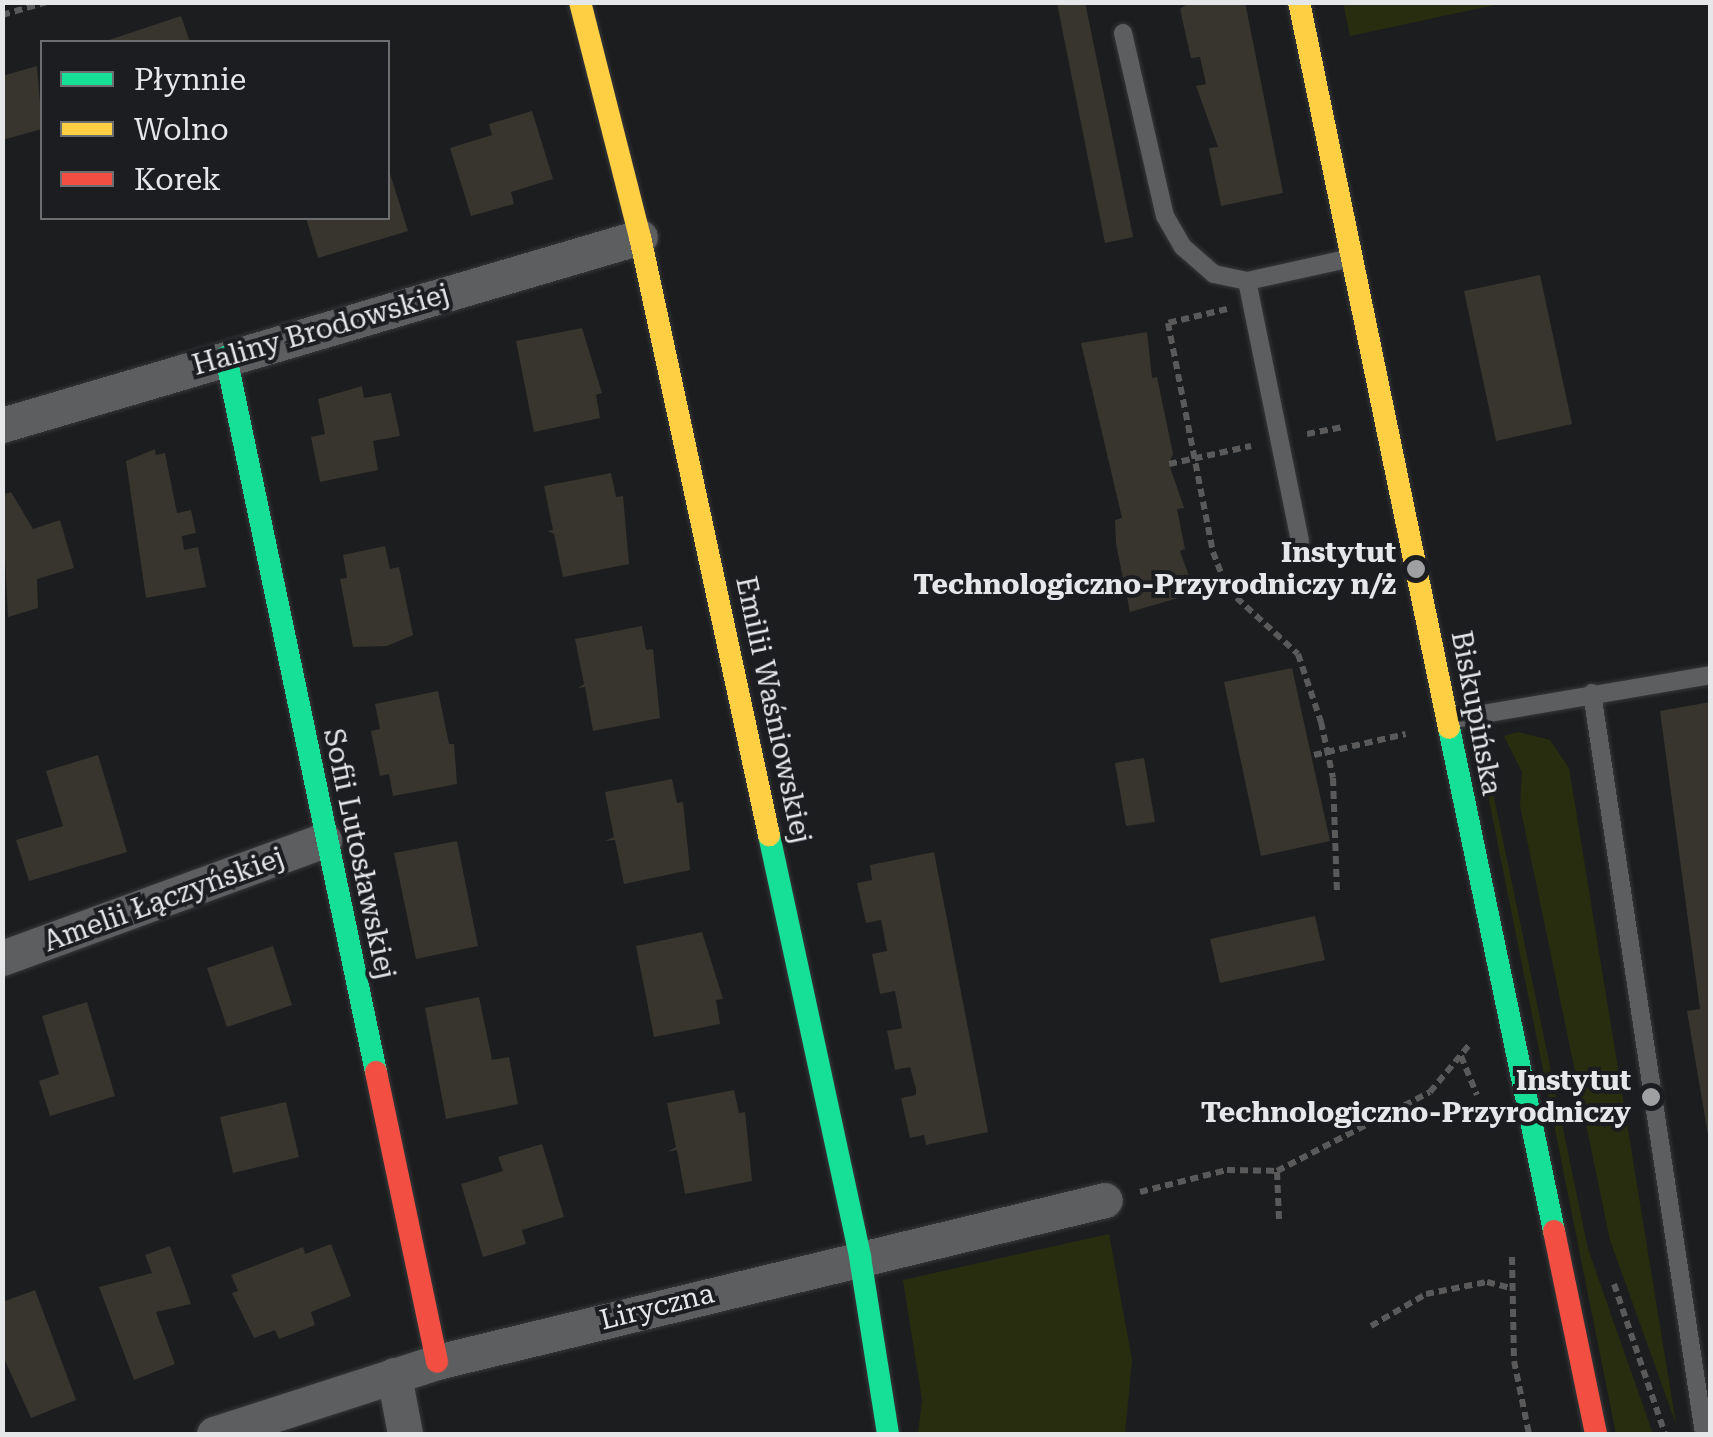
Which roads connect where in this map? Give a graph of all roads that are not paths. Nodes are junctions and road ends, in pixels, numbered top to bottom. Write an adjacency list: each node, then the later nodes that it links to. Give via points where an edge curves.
1 (580, 2): 4 (street, Emilii Waśniowskiej)
2 (1299, 2): 5 (street, Biskupińska)
3 (1123, 33): 6 (lane, via 1165,216 1183,247 1214,274)
4 (640, 237): 7 (street, Haliny Brodowskiej); 16 (street, Emilii Waśniowskiej)
5 (1353, 258): 6 (lane); 12 (street, Biskupińska)
6 (1247, 281): 9 (lane)
7 (226, 356): 8 (street, Haliny Brodowskiej); 13 (street, Sofii Lutosławskiej)
8 (2, 425)
9 (1300, 541)
10 (1710, 675): 11 (lane)
11 (1592, 693): 12 (lane); 23 (lane)
12 (1448, 720): 22 (street, Biskupińska)
13 (324, 840): 14 (street, Amelii Łączyńskiej); 17 (street, Sofii Lutosławskiej)
14 (2, 958)
15 (1105, 1200): 16 (street, Liryczna)
16 (860, 1256): 17 (street, Liryczna); 21 (street, Emilii Waśniowskiej)
17 (436, 1362): 18 (street, Liryczna)
18 (394, 1374): 19 (street, Liryczna); 20 (street)
19 (214, 1434)
20 (405, 1434)
21 (888, 1434)
22 (1596, 1434)
23 (1704, 1434)

